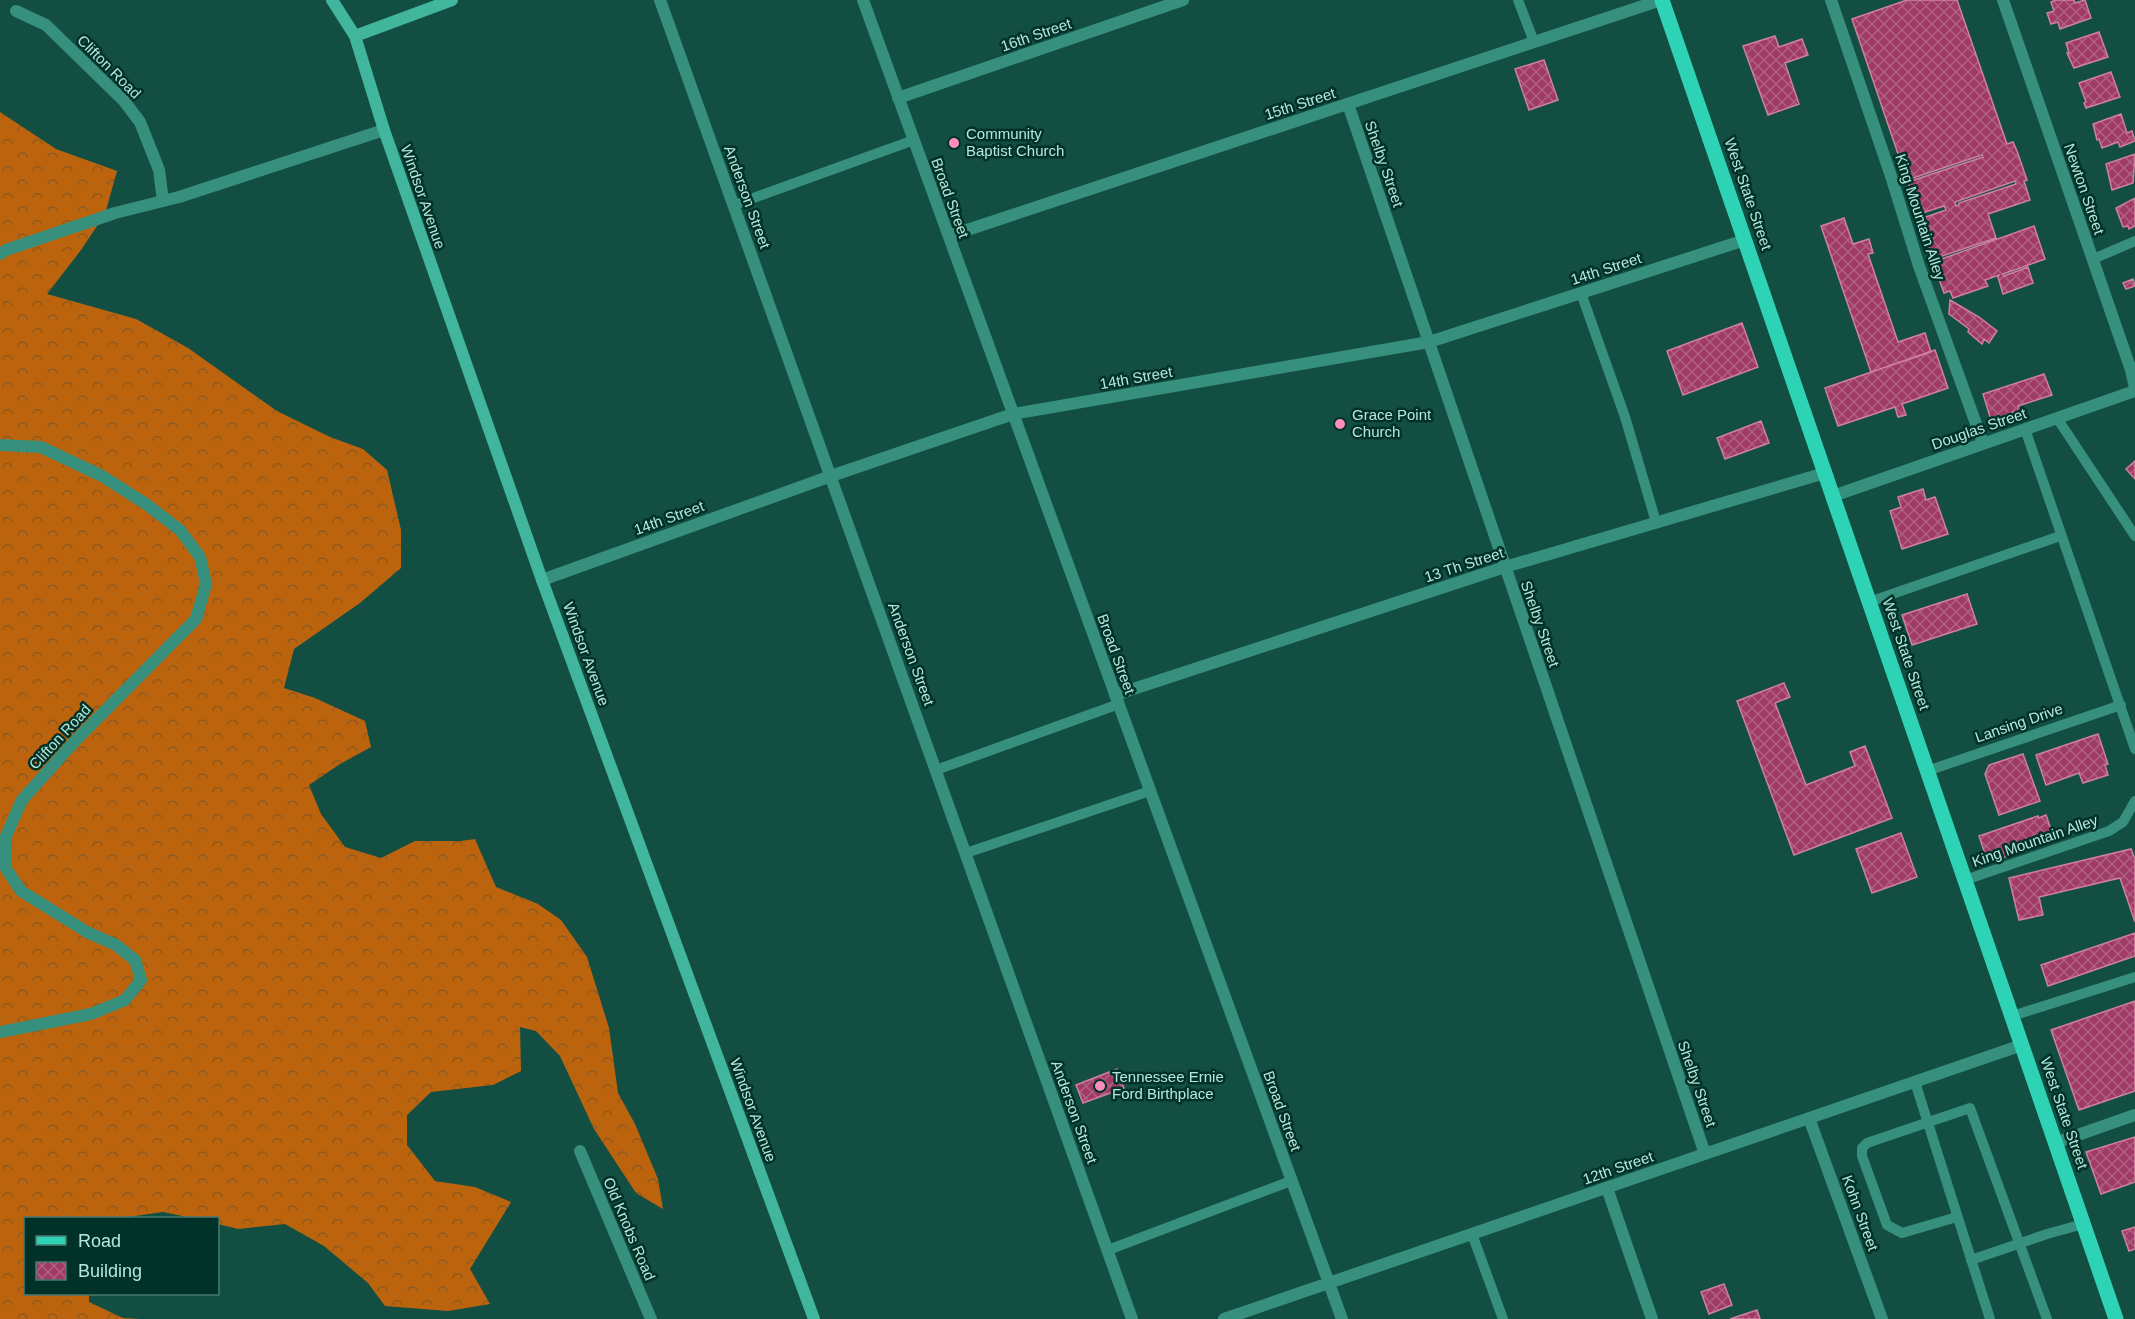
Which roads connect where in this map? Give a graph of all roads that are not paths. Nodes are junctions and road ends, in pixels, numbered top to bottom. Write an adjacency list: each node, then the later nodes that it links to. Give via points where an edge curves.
1 (332, 0): 11 (street, Windsor Avenue)
2 (452, 0): 11 (street)
3 (660, 0): 18 (street, Anderson Street)
4 (863, 0): 13 (street, Broad Street)
5 (1183, 0): 13 (street, 16th Street)
6 (1518, 0): 12 (lane)
7 (1662, 0): 12 (street, 15th Street); 20 (main road, West State Street)
8 (1831, 0): 30 (street, King Mountain Alley, via 1919,266)
9 (2003, 0): 23 (street, Newton Street)
10 (15, 11): 17 (street, Clifton Road, via 46,25 124,101 140,122 159,170)
11 (355, 36): 15 (street, Windsor Avenue)
12 (1534, 42): 14 (street, 15th Street)
13 (898, 98): 16 (street, Broad Street)
14 (1347, 104): 19 (street, 15th Street); 25 (street, Shelby Street)
15 (384, 130): 17 (street); 39 (street, Windsor Avenue)
16 (914, 140): 18 (lane); 19 (street, Broad Street)
17 (163, 201): 22 (street, via 115,213)
18 (734, 205): 33 (street, Anderson Street)
19 (949, 236): 27 (street, Broad Street)
20 (1745, 240): 24 (street, 14th Street); 32 (main road, West State Street)
21 (2135, 241): 23 (lane)
22 (0, 254)
23 (2093, 259): 26 (street, Newton Street)
24 (1581, 293): 25 (street, 14th Street); 35 (lane, via 1625,417)
25 (1429, 342): 27 (street, 14th Street); 38 (street, Shelby Street)
26 (2135, 389): 28 (street, Douglas Street)
27 (1013, 414): 33 (street, 14th Street); 41 (street, Broad Street)
28 (2057, 418): 29 (street, Douglas Street); 37 (lane)
29 (2025, 429): 30 (street, Douglas Street); 36 (lane)
30 (1983, 443): 34 (street, Douglas Street)
31 (0, 445): 52 (street, Clifton Road, via 41,447 146,504 180,530 200,557 206,584 196,620 22,800 6,836 5,867 21,891 87,932 116,945 135,960 141,980 125,1000 91,1014)
32 (1824, 473): 34 (main road, West State Street); 35 (street, 13 Th Street)
33 (831, 476): 39 (street, 14th Street); 44 (street, Anderson Street)
34 (1833, 496): 40 (main road, West State Street)
35 (1656, 522): 38 (street, 13 Th Street)
36 (2060, 536): 40 (lane); 42 (lane)
37 (2135, 536)
38 (1505, 567): 41 (street, 13 Th Street); 60 (street, Shelby Street)
39 (542, 580): 72 (street, Windsor Avenue)
40 (1869, 602): 45 (main road, West State Street)
41 (1117, 700): 44 (lane); 46 (street, Broad Street)
42 (2121, 705): 43 (lane); 45 (lane, Lansing Drive)
43 (2135, 749)
44 (936, 770): 48 (street, Anderson Street)
45 (1927, 771): 49 (main road, West State Street)
46 (1150, 791): 48 (lane); 61 (street, Broad Street)
47 (2135, 801): 49 (lane, King Mountain Alley, via 2123,822 2109,831)
48 (966, 853): 67 (street, Anderson Street)
49 (1965, 880): 51 (main road, West State Street)
50 (2135, 976): 51 (lane)
51 (2012, 1016): 53 (main road, West State Street)
52 (0, 1032)
53 (2022, 1045): 54 (street, 12th Street); 58 (main road, West State Street)
54 (1915, 1082): 56 (street, 12th Street); 57 (lane)
55 (2135, 1115): 58 (street)
56 (1809, 1118): 60 (street, 12th Street); 78 (street, Kohn Street)
57 (1928, 1123): 63 (lane); 63 (lane, via 1867,1143 1862,1156 1887,1225 1902,1233); 66 (lane, via 1970,1108)
58 (2055, 1143): 64 (main road, West State Street)
59 (580, 1151): 71 (street, Old Knobs Road)
60 (1705, 1154): 62 (street, 12th Street)
61 (1291, 1181): 67 (lane); 69 (street, Broad Street)
62 (1606, 1188): 65 (street, 12th Street); 77 (street)
63 (1957, 1217): 68 (lane)
64 (2083, 1224): 66 (lane); 81 (main road, West State Street)
65 (1472, 1234): 69 (street, 12th Street); 76 (lane)
66 (2020, 1244): 68 (lane); 80 (lane)
67 (1108, 1251): 73 (street, Anderson Street)
68 (1971, 1260): 79 (lane)
69 (1329, 1283): 70 (street, 12th Street); 75 (street, Broad Street)
70 (1237, 1317): 74 (street, 12th Street)
71 (651, 1319)
72 (814, 1319)
73 (1132, 1319)
74 (1224, 1319)
75 (1342, 1319)
76 (1503, 1319)
77 (1652, 1319)
78 (1881, 1319)
79 (1990, 1319)
80 (2047, 1319)
81 (2116, 1319)

